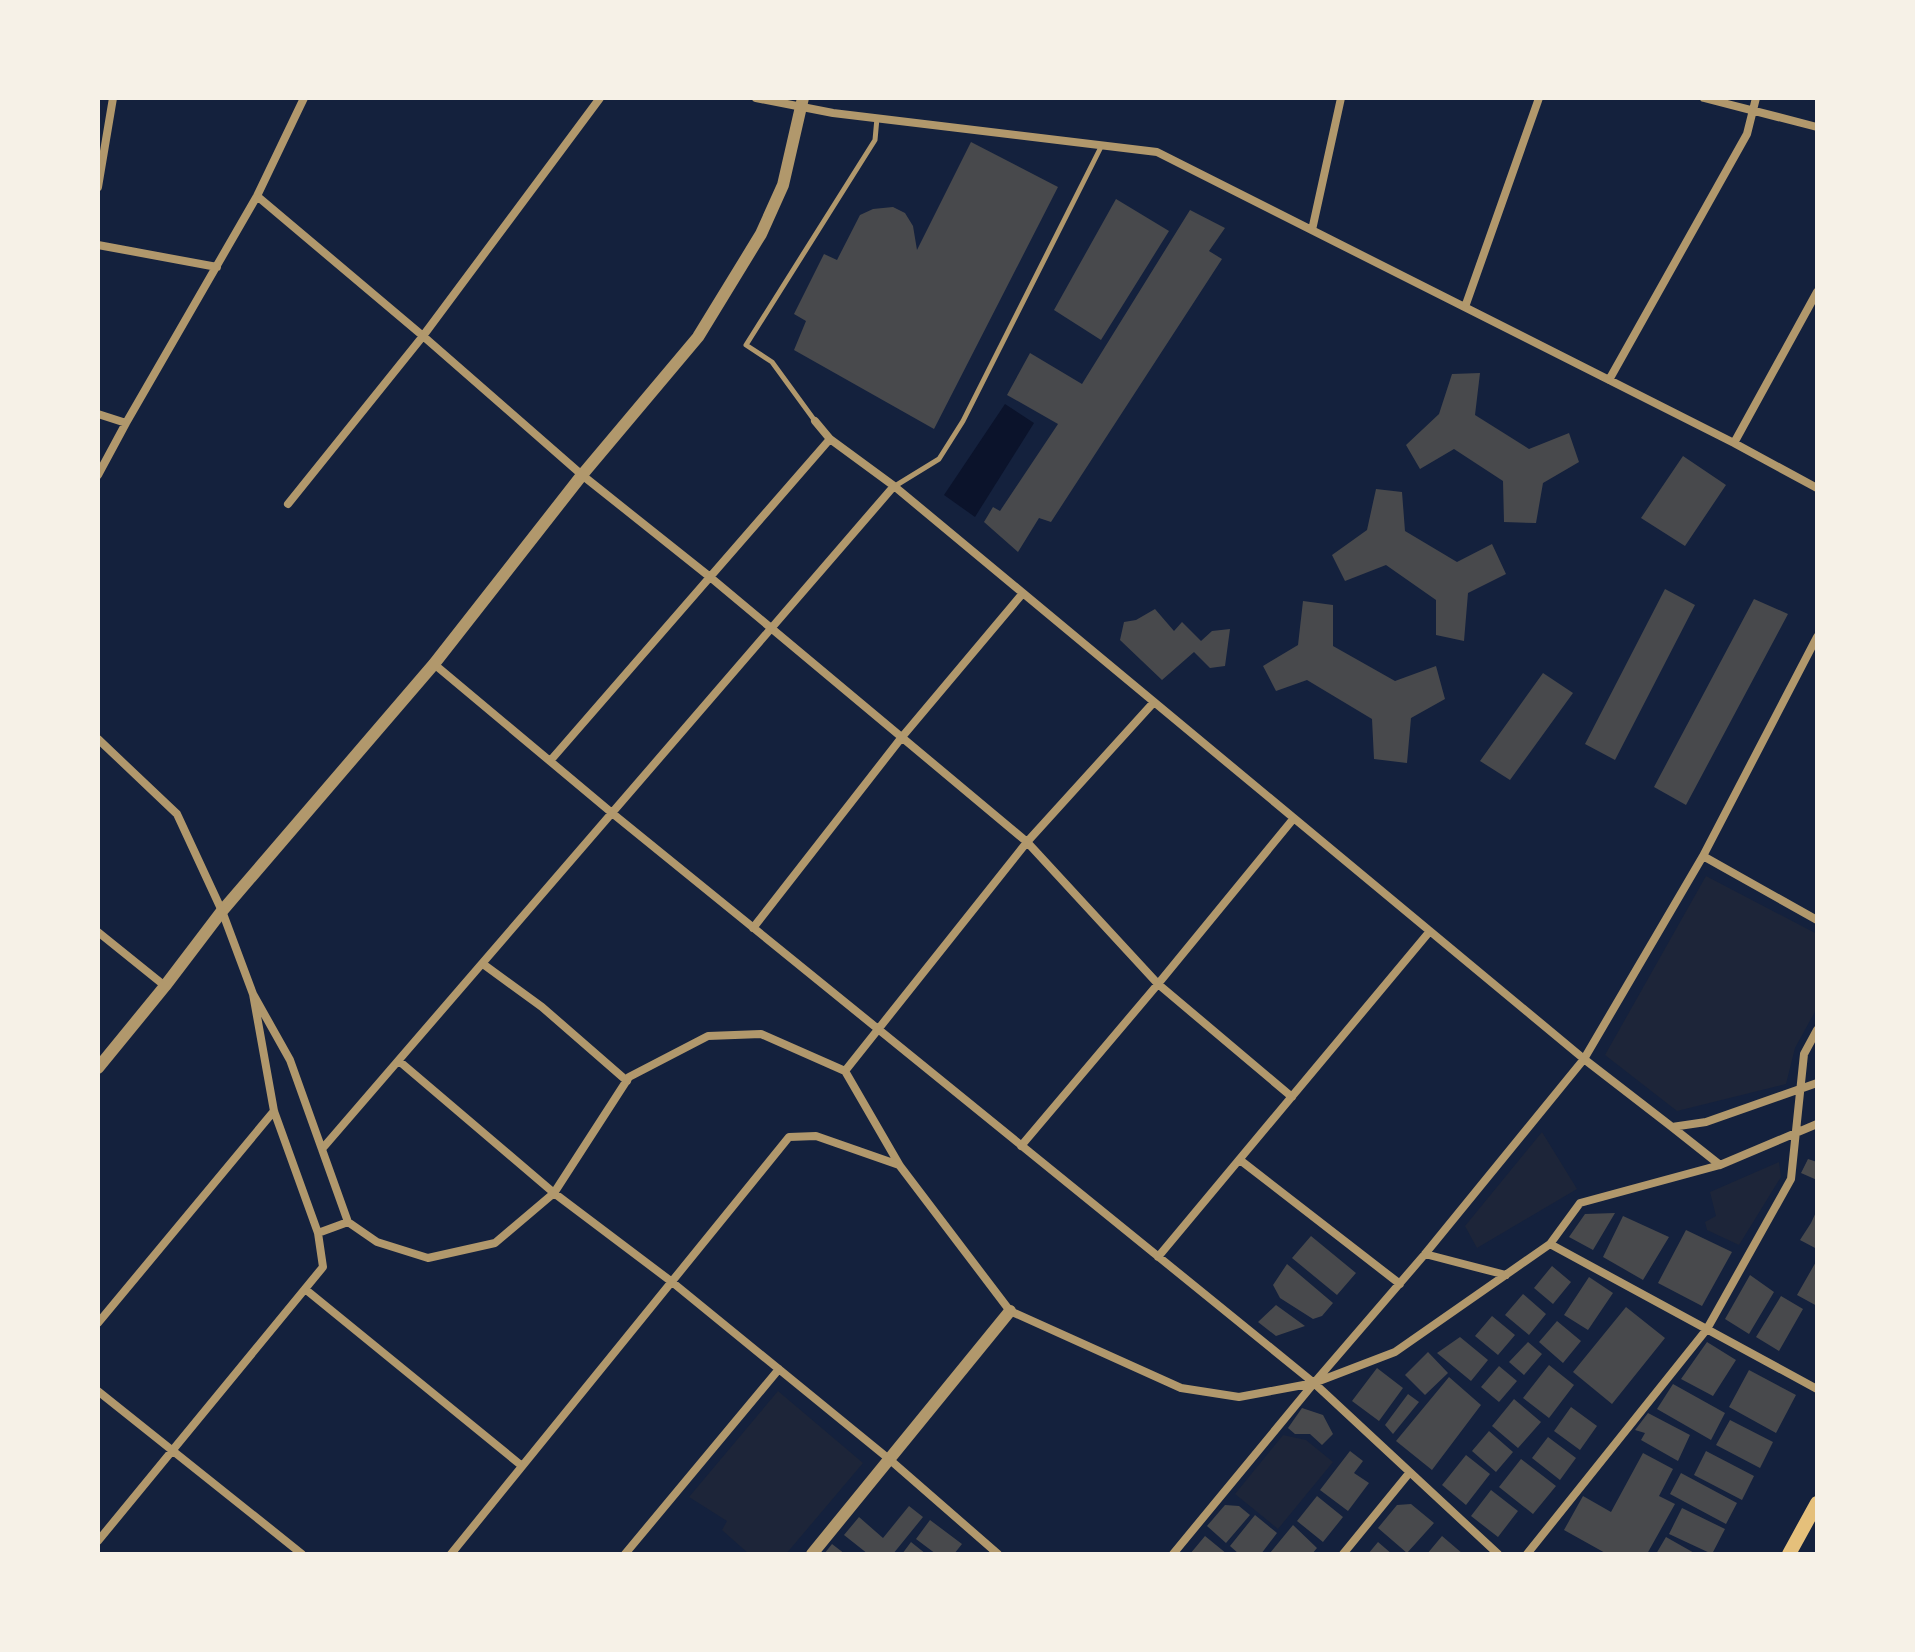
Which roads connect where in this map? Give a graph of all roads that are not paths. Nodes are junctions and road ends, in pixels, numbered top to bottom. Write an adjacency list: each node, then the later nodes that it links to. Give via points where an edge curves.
1 (113, 98): 14 (street)
2 (304, 98): 15 (street)
3 (600, 98): 21 (street)
4 (756, 98): 9 (street)
5 (1341, 98): 16 (street)
6 (1539, 98): 20 (street)
7 (1704, 98): 10 (street)
8 (1756, 98): 10 (street)
9 (802, 102): 11 (street, via 833,113); 29 (street, via 783,185 761,234 698,337)
10 (1753, 111): 12 (street); 22 (street, via 1747,134)
11 (877, 118): 13 (street); 24 (lane, via 875,140 746,345 772,362)
12 (1817, 127)
13 (1102, 145): 16 (street, via 1157,152); 30 (lane, via 963,421 939,459)
14 (98, 187)
15 (257, 196): 18 (street); 21 (street)
16 (1312, 230): 20 (street)
17 (98, 245): 18 (street)
18 (217, 267): 25 (street)
19 (1817, 292): 27 (street)
20 (1465, 307): 22 (street)
21 (423, 336): 29 (street); 32 (street)
22 (1609, 380): 27 (street)
23 (98, 414): 25 (street)
24 (815, 421): 26 (street)
25 (126, 423): 28 (street)
26 (830, 439): 30 (street); 33 (street)
27 (1734, 443): 31 (street)
28 (98, 475)
29 (582, 475): 33 (street); 37 (street)
30 (894, 486): 34 (street); 35 (street)
31 (1817, 488)
32 (288, 504)
33 (710, 577): 35 (street); 41 (street)
34 (1023, 593): 38 (street); 39 (street)
35 (771, 628): 39 (street); 42 (street)
36 (1817, 637): 45 (street)
37 (434, 664): 41 (street); 46 (street)
38 (1154, 702): 43 (street); 44 (street)
39 (902, 737): 44 (street); 48 (street)
40 (98, 739): 46 (street, via 177,814)
41 (550, 761): 42 (street)
42 (612, 813): 48 (street); 51 (street)
43 (1294, 818): 49 (street); 52 (street)
44 (1027, 842): 52 (street); 55 (street)
45 (1703, 856): 47 (street); 57 (street)
46 (222, 911): 53 (street); 54 (street)
47 (1817, 920)
48 (753, 928): 55 (street)
49 (1430, 931): 57 (street); 64 (street)
50 (98, 932): 53 (street)
51 (483, 964): 58 (street); 61 (street)
52 (1158, 984): 64 (street); 69 (street)
53 (165, 986): 59 (street)
54 (253, 994): 65 (street); 70 (street, via 290,1060)
55 (878, 1030): 60 (street); 69 (street)
56 (1817, 1030): 63 (street, via 1804,1054)
57 (1584, 1059): 67 (street); 78 (street)
58 (399, 1061): 70 (street); 74 (street)
59 (98, 1068)
60 (845, 1071): 61 (street, via 761,1034 708,1036); 73 (street)
61 (627, 1081): 74 (street)
62 (1817, 1083): 63 (street)
63 (1800, 1089): 67 (street, via 1706,1122); 68 (street)
64 (1292, 1097): 71 (street)
65 (274, 1111): 76 (street); 85 (street)
66 (1817, 1124): 68 (street)
67 (1672, 1127): 72 (street)
68 (1796, 1133): 72 (street); 86 (street, via 1791,1179)
69 (1021, 1146): 79 (street)
70 (322, 1149): 75 (street)
71 (1240, 1160): 79 (street); 82 (street)
72 (1720, 1165): 77 (street, via 1580,1203)
73 (900, 1166): 81 (street, via 816,1136 789,1137); 84 (street)
74 (554, 1193): 75 (street, via 495,1243 428,1258 377,1242); 81 (street)
75 (348, 1222): 76 (street)
76 (318, 1233): 83 (street, via 323,1267)
77 (1550, 1244): 80 (street); 86 (street)
78 (1425, 1254): 80 (street); 82 (street)
79 (1158, 1257): 88 (street)
80 (1506, 1275): 88 (street, via 1395,1352)
81 (672, 1282): 87 (street); 93 (street)
82 (1400, 1284): 88 (street)
83 (305, 1289): 91 (street); 93 (street)
84 (1010, 1311): 88 (street, via 1181,1388 1239,1397); 92 (street)
85 (98, 1323)
86 (1707, 1329): 89 (street); 105 (street)
87 (779, 1369): 92 (street); 100 (street)
88 (1314, 1383): 94 (street); 102 (street)
89 (1817, 1389)
90 (98, 1391): 91 (street)
91 (173, 1449): 96 (street); 98 (street)
92 (889, 1459): 97 (street); 101 (street)
93 (522, 1466): 99 (street)
94 (1410, 1472): 103 (street); 104 (street)
95 (1817, 1503): 106 (main road)
96 (98, 1541)
97 (993, 1552)
98 (302, 1554)
99 (451, 1554)
100 (625, 1554)
101 (812, 1554)
102 (1173, 1554)
103 (1343, 1554)
104 (1498, 1554)
105 (1527, 1554)
106 (1789, 1554)

